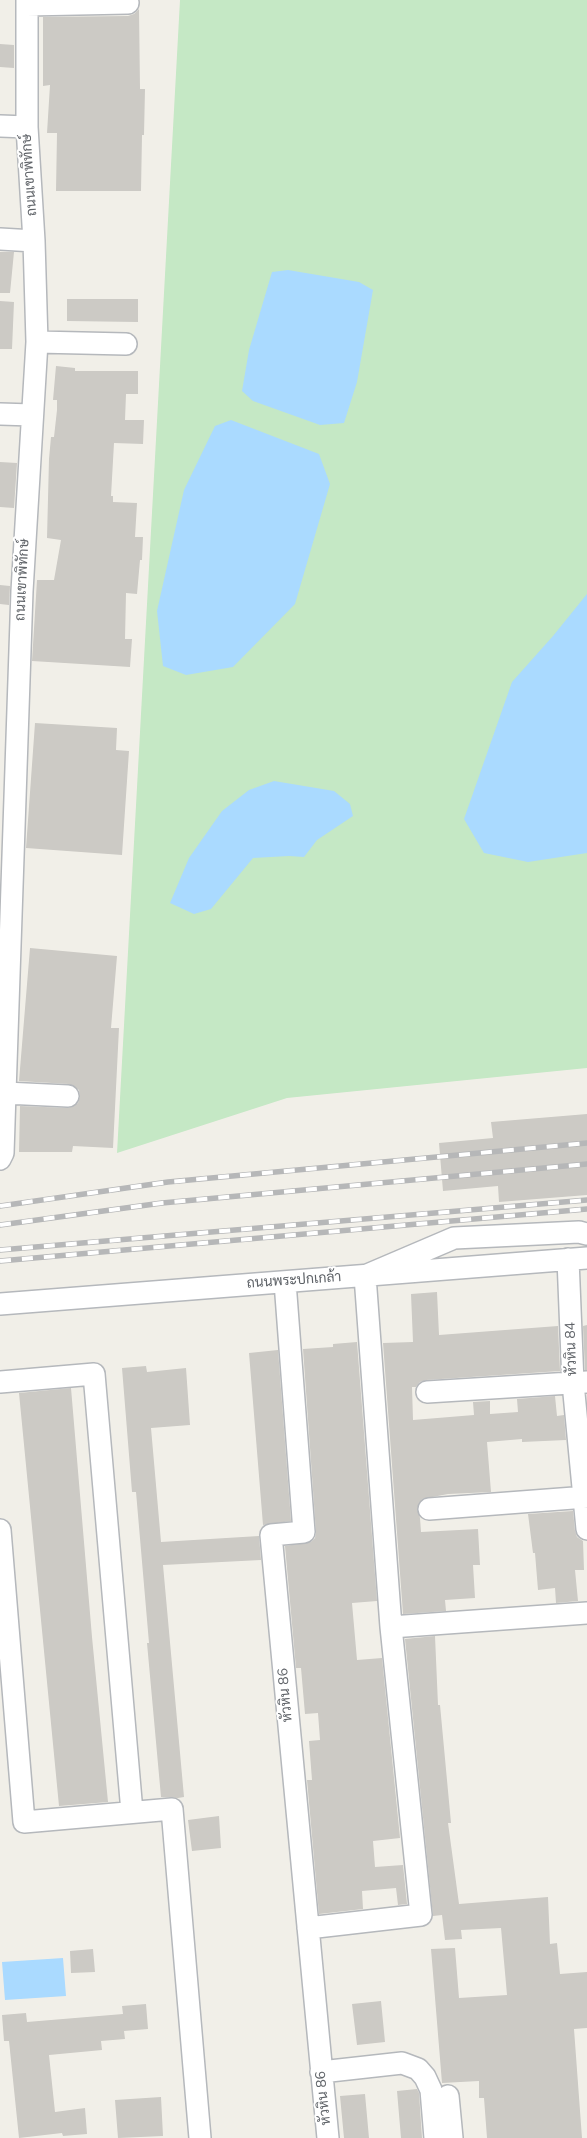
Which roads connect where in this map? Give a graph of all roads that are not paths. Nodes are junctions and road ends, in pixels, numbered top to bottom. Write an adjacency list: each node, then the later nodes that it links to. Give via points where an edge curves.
1 (27, 2): 2 (street); 4 (street, ถนนเขาพิทักษ์)
2 (128, 3)
3 (0, 126): 4 (street)
4 (27, 127): 6 (street, ถนนเขาพิทักษ์)
5 (0, 239): 6 (street)
6 (34, 241): 7 (street, ถนนเขาพิทักษ์)
7 (37, 342): 8 (street); 10 (street, ถนนเขาพิทักษ์)
8 (126, 344)
9 (0, 414): 10 (street)
10 (32, 415): 11 (street, ถนนเขาพิทักษ์)
11 (7, 800): 12 (street, ถนนเขาพิทักษ์)
12 (5, 1093): 13 (street); 14 (street, ถนนเขาพิทักษ์)
13 (68, 1096)
14 (0, 1159)
15 (587, 1234): 17 (street, via 454,1238)
16 (578, 1258): 17 (street, ถนนพระปกเกล้า); 21 (street, หัวหิน 84)
17 (365, 1276): 18 (street, ถนนพระปกเกล้า); 28 (street)
18 (285, 1282): 19 (street, ถนนพระปกเกล้า); 30 (street, หัวหิน 86, via 304,1532 271,1535)
19 (0, 1304)
20 (0, 1382): 29 (street, via 94,1374)
21 (580, 1382): 22 (street); 23 (street, หัวหิน 84)
22 (427, 1392)
23 (586, 1497): 24 (street); 25 (street, หัวหิน 84)
24 (429, 1509)
25 (587, 1529)
26 (0, 1530): 29 (street, via 24,1822)
27 (587, 1613): 28 (street)
28 (391, 1627): 30 (street, via 421,1915)
29 (132, 1812): 33 (street, via 172,1809)
30 (308, 1928): 31 (street, หัวหิน 86)
31 (321, 2072): 34 (street, หัวหิน 86); 35 (street, via 402,2063 418,2069 431,2090)
32 (448, 2096): 36 (street)
33 (200, 2138)
34 (328, 2138)
35 (435, 2138)
36 (452, 2138)

